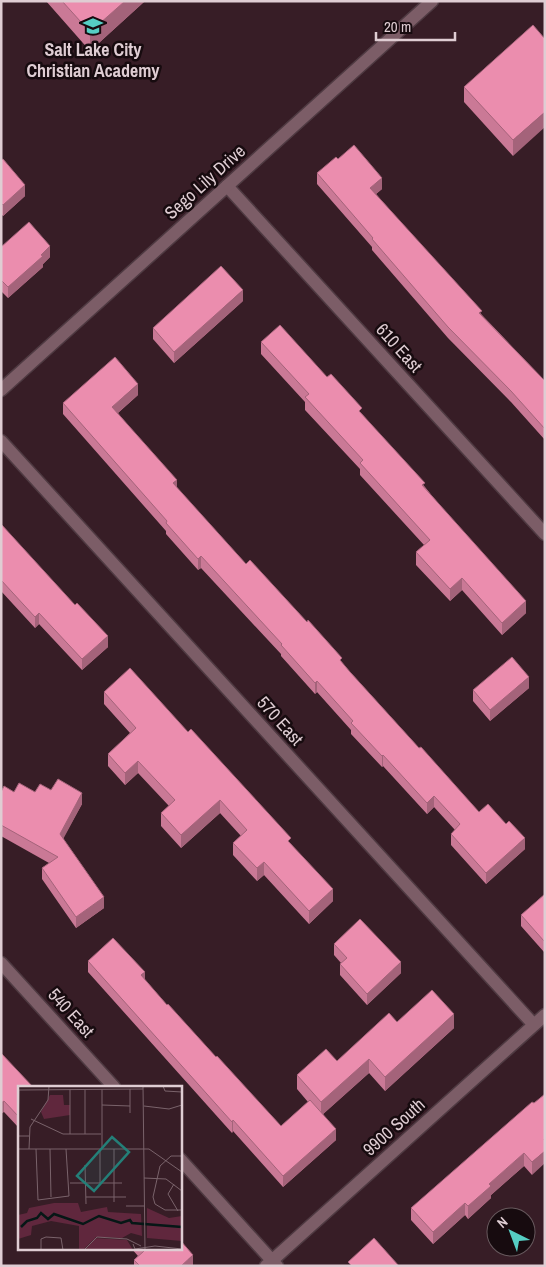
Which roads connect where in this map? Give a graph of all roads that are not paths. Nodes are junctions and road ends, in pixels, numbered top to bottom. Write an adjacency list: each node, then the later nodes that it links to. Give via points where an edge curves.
1 (432, 1): 2 (street, Sego Lily Drive)
2 (227, 186): 3 (street, Sego Lily Drive); 5 (street, 610 East)
3 (2, 387)
4 (1, 441): 8 (street, 570 East)
5 (545, 534)
6 (1, 963): 9 (street, 540 East)
7 (545, 1015): 8 (street, 9900 South)
8 (534, 1025): 11 (street, 9900 South)
9 (113, 1086)
10 (181, 1160): 11 (street)
11 (272, 1264)

